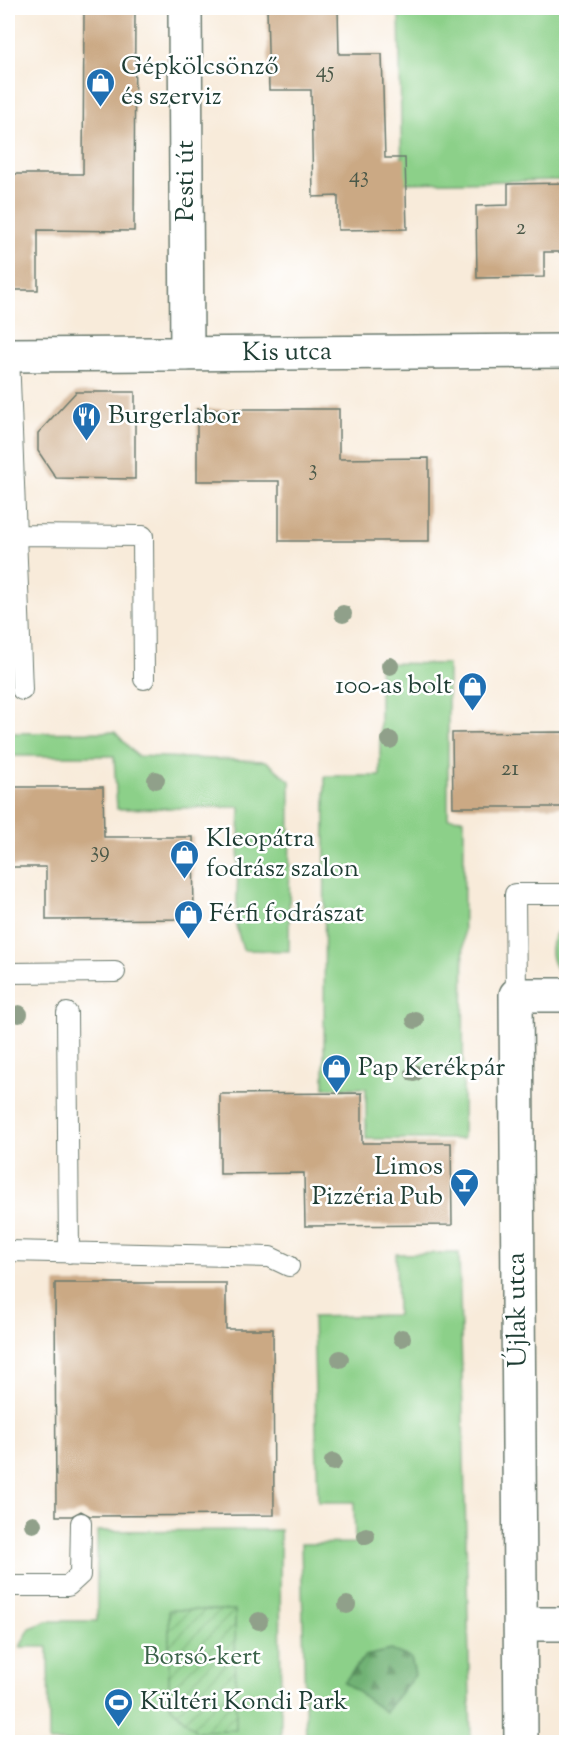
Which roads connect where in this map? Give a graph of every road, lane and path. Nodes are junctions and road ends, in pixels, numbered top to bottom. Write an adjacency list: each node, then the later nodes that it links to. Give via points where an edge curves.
1 (185, 8): 3 (street, Pesti út)
2 (567, 351): 3 (street, Kis utca)
3 (187, 354): 4 (street, Kis utca)
4 (8, 355): 5 (lane)
5 (16, 535): 6 (lane, via 143,536); 7 (lane)
6 (144, 679)
7 (22, 690)
8 (567, 894): 12 (lane, Újlak utca, via 515,894)
9 (115, 972): 10 (lane)
10 (8, 973)
11 (567, 994): 12 (street)
12 (516, 995): 19 (street, Újlak utca)
13 (67, 1013): 15 (lane)
14 (8, 1251): 15 (lane)
15 (69, 1253): 16 (lane, via 270,1257)
16 (289, 1266)
17 (81, 1523): 18 (lane, via 80,1575 68,1586)
18 (8, 1586)
19 (520, 1624): 20 (street); 21 (street, Újlak utca)
20 (567, 1624)
21 (521, 1743)

